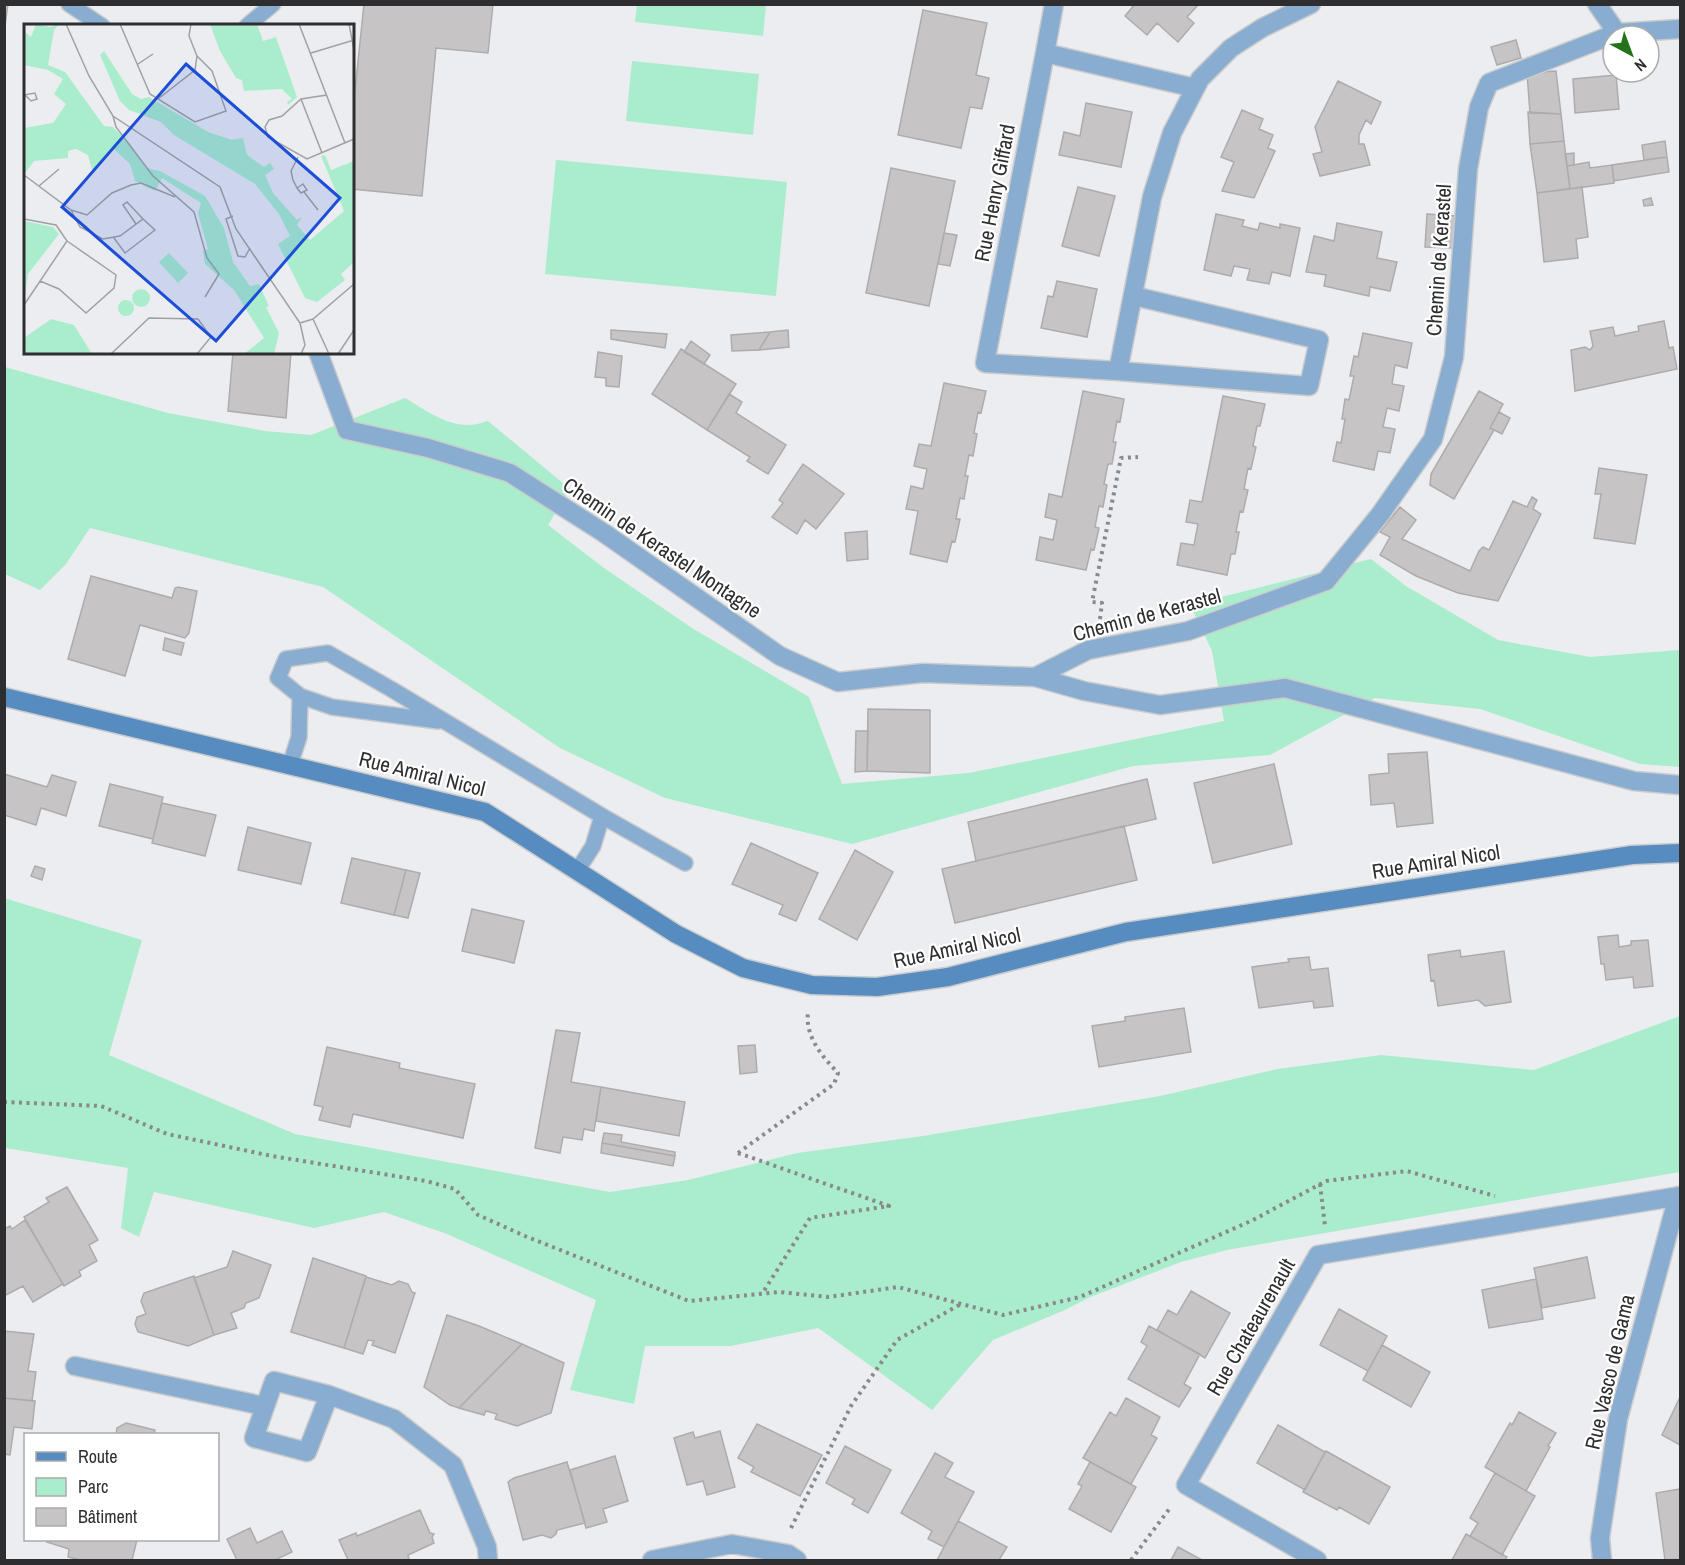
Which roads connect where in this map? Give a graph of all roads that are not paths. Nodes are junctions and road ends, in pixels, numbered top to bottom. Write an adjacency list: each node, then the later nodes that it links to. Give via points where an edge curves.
1 (69, 4): 6 (lane)
2 (273, 4): 7 (lane)
3 (1054, 4): 12 (street)
4 (1311, 4): 13 (street, via 1231,48)
5 (1597, 4): 8 (street)
6 (99, 24)
7 (249, 24)
8 (1611, 24)
9 (1680, 28): 10 (street, Chemin de Kerastel)
10 (1661, 30)
11 (1601, 39): 17 (street, Chemin de Kerastel, via 1489,83 1479,107 1468,169 1454,357 1433,439 1379,516 1326,581 1188,632 1088,650)
12 (1045, 53): 13 (street); 16 (street, Rue Henry Giffard, via 984,363)
13 (1195, 88): 14 (street, via 1172,133 1152,197)
14 (1134, 296): 16 (street); 16 (street, Rue Henry Giffard, via 1318,340 1309,386)
15 (319, 354): 17 (street, Chemin de Kerastel Montagne, via 347,430 429,448 510,473 604,532 780,656 838,682 923,673)
16 (1118, 371)
17 (1035, 677): 22 (street, via 1160,705 1285,688 1634,781)
18 (300, 696): 20 (lane, via 332,706); 20 (lane, via 278,678 286,659 327,653); 21 (lane, via 299,737)
19 (4, 697): 21 (street, Rue Amiral Nicol)
20 (446, 722): 23 (lane)
21 (290, 765): 26 (street, Rue Amiral Nicol, via 485,812)
22 (1680, 785)
23 (602, 816): 25 (lane); 26 (lane, via 592,846)
24 (1680, 853): 26 (street, Rue Amiral Nicol, via 1632,855 1126,932 948,977 877,987 812,985 743,968 676,934)
25 (685, 863)
26 (577, 871)
27 (1679, 1196): 34 (street, Rue Chateaurenault, via 1318,1255 1186,1485); 35 (street, Rue Vasco de Gama, via 1618,1419 1600,1538)
28 (75, 1366): 30 (street)
29 (329, 1395): 30 (street, via 273,1382); 30 (street, via 307,1452 254,1438); 31 (street, via 394,1419 453,1465 487,1547)
30 (264, 1406)
31 (488, 1560)
32 (652, 1560): 33 (street, via 732,1544 788,1554)
33 (797, 1560)
34 (1317, 1560)
35 (1602, 1560)

